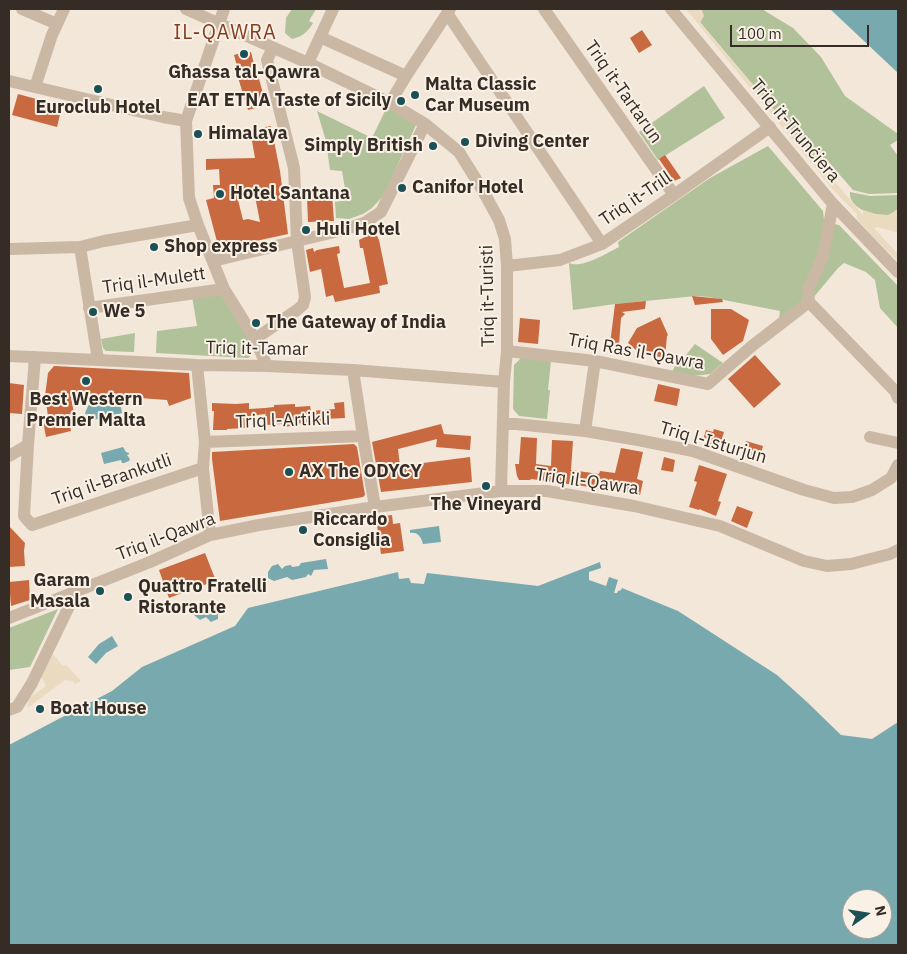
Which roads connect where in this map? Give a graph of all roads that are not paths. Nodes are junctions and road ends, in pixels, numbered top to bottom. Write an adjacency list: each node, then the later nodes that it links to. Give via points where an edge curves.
1 (22, 9): 9 (street)
2 (64, 9): 9 (street)
3 (186, 9): 10 (street, Triq it-Turisti)
4 (224, 9): 10 (street)
5 (333, 9): 11 (street)
6 (544, 9): 21 (street, Triq it-Tartarun)
7 (671, 9): 20 (street, Triq it-Trunċiera)
8 (448, 11): 14 (street); 25 (street)
9 (57, 24): 16 (street)
10 (219, 24): 12 (street, Triq it-Turisti); 18 (street)
11 (320, 37): 13 (street); 14 (street)
12 (273, 48): 13 (street, Triq it-Turisti); 24 (street, via 267,60 294,168)
13 (308, 63): 17 (street, Triq it-Turisti)
14 (406, 76): 17 (street)
15 (9, 81): 16 (street)
16 (36, 87): 18 (street)
17 (390, 103): 19 (street, Triq it-Turisti)
18 (186, 121): 23 (street, via 189,198)
19 (425, 124): 24 (street, via 381,212 344,230); 29 (street, Triq it-Turisti, via 459,152 482,189 499,220 505,239)
20 (770, 127): 21 (street, Triq it-Trill); 22 (street, Triq it-Trunċiera)
21 (674, 195): 25 (street, Triq it-Trill)
22 (833, 204): 30 (street, Triq it-Trunċiera); 32 (street, via 823,256 808,290)
23 (198, 225): 26 (street); 28 (street)
24 (297, 240): 28 (street); 34 (street, via 305,297 303,305)
25 (602, 244): 29 (street, Triq it-Trill, via 560,260)
26 (80, 247): 27 (street); 33 (street)
27 (9, 248)
28 (213, 261): 31 (street)
29 (507, 266): 35 (street, Triq it-Turisti)
30 (898, 272)
31 (224, 289): 33 (street, Triq il-Mulett); 34 (street)
32 (809, 302): 39 (street, Triq Ras il-Qawra, via 708,384); 44 (street, via 895,391)
33 (89, 308): 38 (street)
34 (255, 339): 41 (street)
35 (507, 351): 39 (street, Triq Ras il-Qawra); 43 (street, Triq it-Turisti)
36 (9, 356): 37 (street, Triq it-Tamar)
37 (35, 357): 38 (street, Triq it-Tamar); 51 (street)
38 (98, 360): 40 (street, Triq it-Tamar)
39 (595, 361): 46 (street)
40 (197, 365): 41 (street, Triq it-Tamar); 49 (street)
41 (267, 366): 42 (street, Triq it-Tamar)
42 (353, 370): 43 (street, Triq it-Tamar); 47 (street)
43 (504, 382): 45 (street, Triq it-Turisti)
44 (898, 398)
45 (504, 424): 46 (street, Triq l-Isturjun); 55 (street, Triq it-Turisti)
46 (585, 431): 53 (street, Triq l-Isturjun, via 693,451 834,498 852,497 872,490 891,478)
47 (362, 436): 49 (street, Triq l-Artikli); 56 (street)
48 (870, 437): 50 (street)
49 (205, 442): 54 (street)
50 (898, 443)
51 (28, 445): 52 (street); 54 (street, Triq il-Brankutli, via 24,516 32,525)
52 (9, 456)
53 (898, 464)
54 (202, 468): 57 (street)
55 (501, 491): 56 (street, Triq il-Qawra); 58 (street, Triq il-Qawra, via 547,490 634,506 720,526 804,561 827,566 851,564)
56 (375, 507): 57 (street, Triq il-Qawra)
57 (210, 536): 59 (street, Triq il-Qawra)
58 (898, 550)
59 (76, 592): 60 (street, Triq il-Qawra); 61 (street, via 32,683 17,707)
60 (9, 618)
61 (9, 710)

